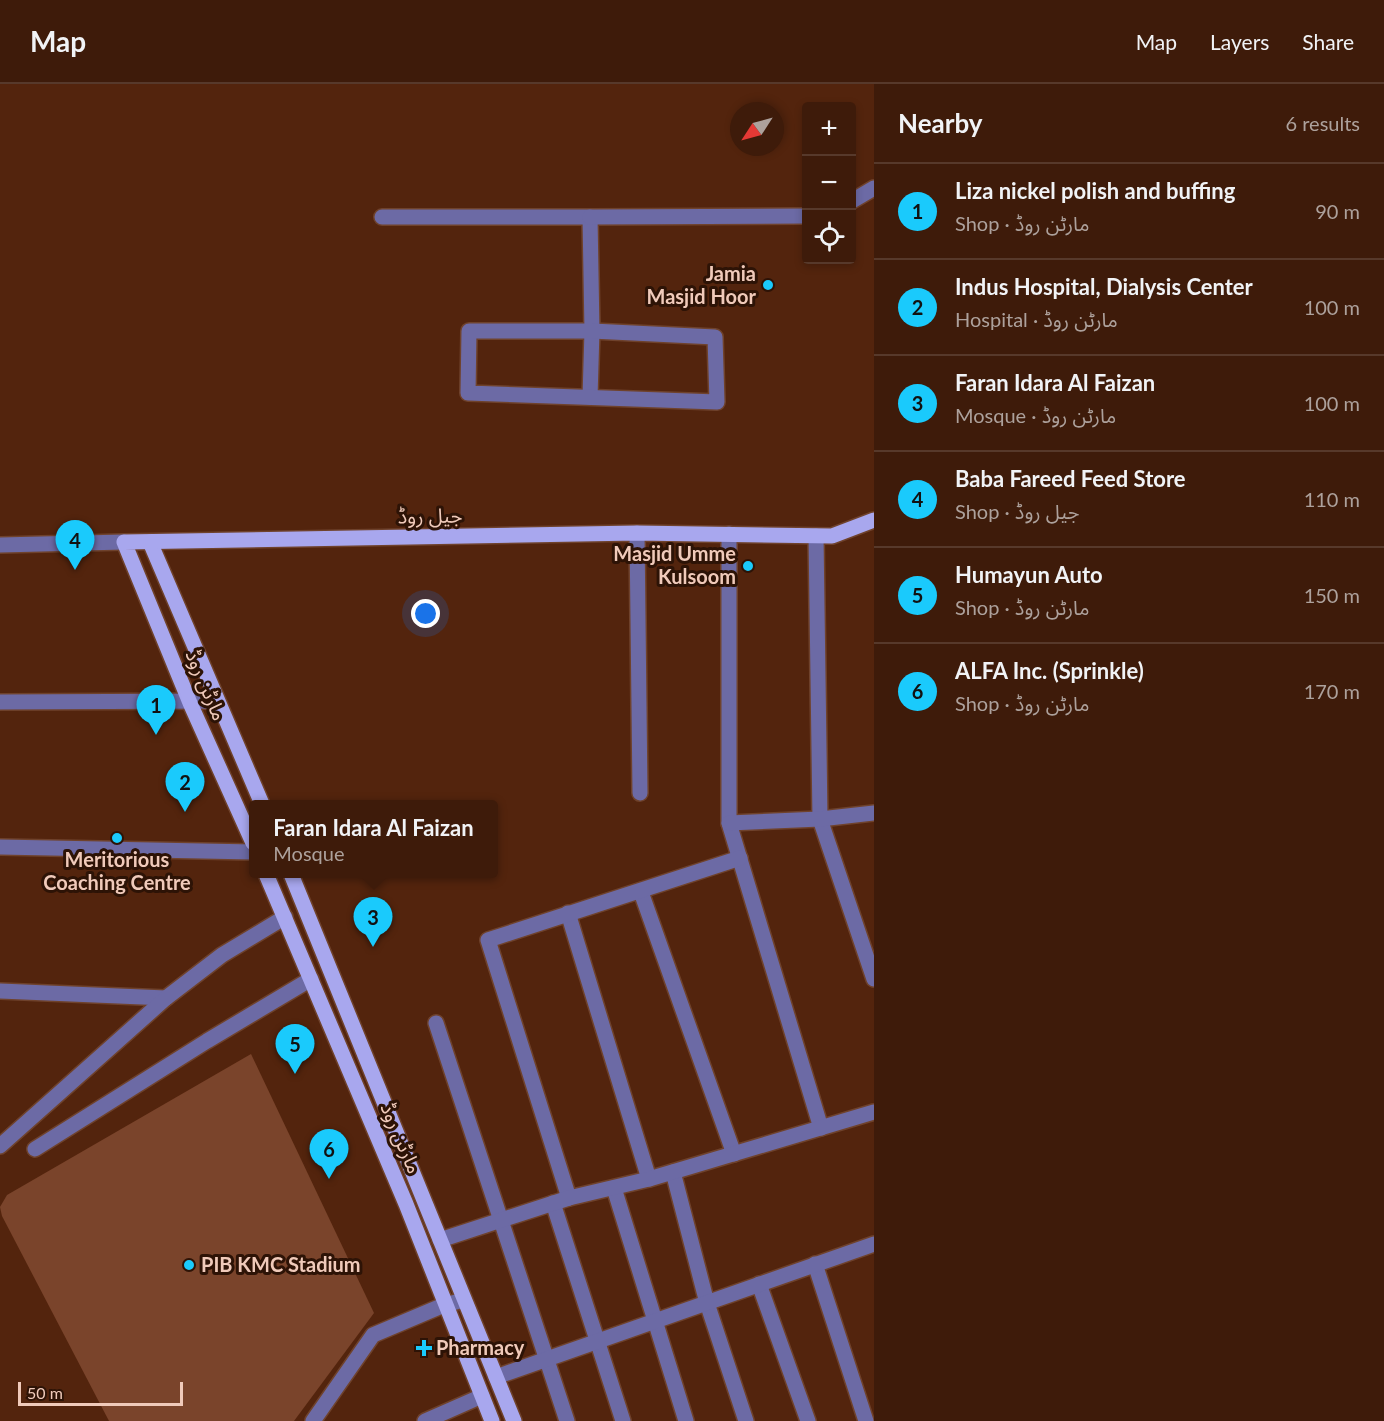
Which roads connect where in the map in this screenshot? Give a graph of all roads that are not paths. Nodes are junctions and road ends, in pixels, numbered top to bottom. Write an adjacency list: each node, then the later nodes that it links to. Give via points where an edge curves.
1 (874, 188): 2 (street)
2 (856, 199)
3 (802, 216): 5 (street)
4 (382, 217): 5 (street)
5 (590, 217): 6 (street)
6 (592, 332): 7 (street); 7 (street, via 469,331 468,393); 7 (street, via 715,337 717,402)
7 (590, 397)
8 (874, 508): 10 (main road)
9 (874, 520): 10 (main road, جیل روڈ)
10 (858, 526): 13 (main road, جیل روڈ, via 832,536)
11 (637, 533): 12 (main road, جیل روڈ); 15 (main road, جیل روڈ); 20 (street)
12 (729, 534): 13 (main road, جیل روڈ); 24 (street)
13 (816, 536): 23 (street)
14 (124, 542): 15 (main road, جیل روڈ); 16 (street, جیل روڈ); 19 (main road, مارٹن روڈ)
15 (150, 542): 17 (main road, مارٹن روڈ)
16 (0, 545)
17 (218, 701): 19 (street); 21 (main road, مارٹن روڈ)
18 (0, 702): 19 (street)
19 (190, 703): 25 (main road, مارٹن روڈ)
20 (640, 793)
21 (260, 800)
22 (874, 813): 23 (street)
23 (820, 819): 24 (street); 35 (street)
24 (729, 823): 28 (street)
25 (249, 834)
26 (0, 847): 27 (street)
27 (249, 852)
28 (740, 858): 31 (street); 40 (street)
29 (268, 878): 33 (main road, مارٹن روڈ)
30 (293, 878): 50 (main road, مارٹن روڈ)
31 (641, 892): 32 (street); 43 (street)
32 (568, 913): 45 (street); 47 (street, via 488,940)
33 (285, 918): 34 (main road, مارٹن روڈ); 37 (street, via 222,955)
34 (311, 979): 42 (street); 56 (main road, مارٹن روڈ)
35 (874, 979)
36 (0, 991): 37 (street)
37 (166, 998): 41 (street)
38 (436, 1023): 49 (street)
39 (874, 1112): 40 (street)
40 (821, 1128): 43 (street)
41 (0, 1146)
42 (35, 1149)
43 (734, 1154): 44 (street)
44 (673, 1172): 45 (street); 55 (street)
45 (649, 1179): 46 (street)
46 (614, 1188): 47 (street); 57 (street)
47 (569, 1198): 48 (street)
48 (553, 1203): 49 (street); 58 (street)
49 (500, 1221): 50 (street); 59 (street)
50 (440, 1240): 54 (main road, مارٹن روڈ)
51 (874, 1244): 52 (street)
52 (815, 1264): 53 (street); 71 (street)
53 (759, 1284): 55 (street); 70 (street)
54 (465, 1299): 56 (street); 60 (main road, مارٹن روڈ)
55 (707, 1303): 57 (street); 69 (street)
56 (444, 1305): 61 (main road, مارٹن روڈ); 62 (street, via 373,1335)
57 (654, 1321): 58 (street); 68 (street)
58 (597, 1341): 59 (street); 67 (street)
59 (546, 1359): 60 (street); 66 (street)
60 (496, 1377): 65 (main road, مارٹن روڈ)
61 (482, 1396): 63 (street); 64 (main road, مارٹن روڈ)
62 (313, 1421)
63 (425, 1421)
64 (492, 1421)
65 (514, 1421)
66 (567, 1421)
67 (623, 1421)
68 (686, 1421)
69 (746, 1421)
70 (808, 1421)
71 (866, 1421)

